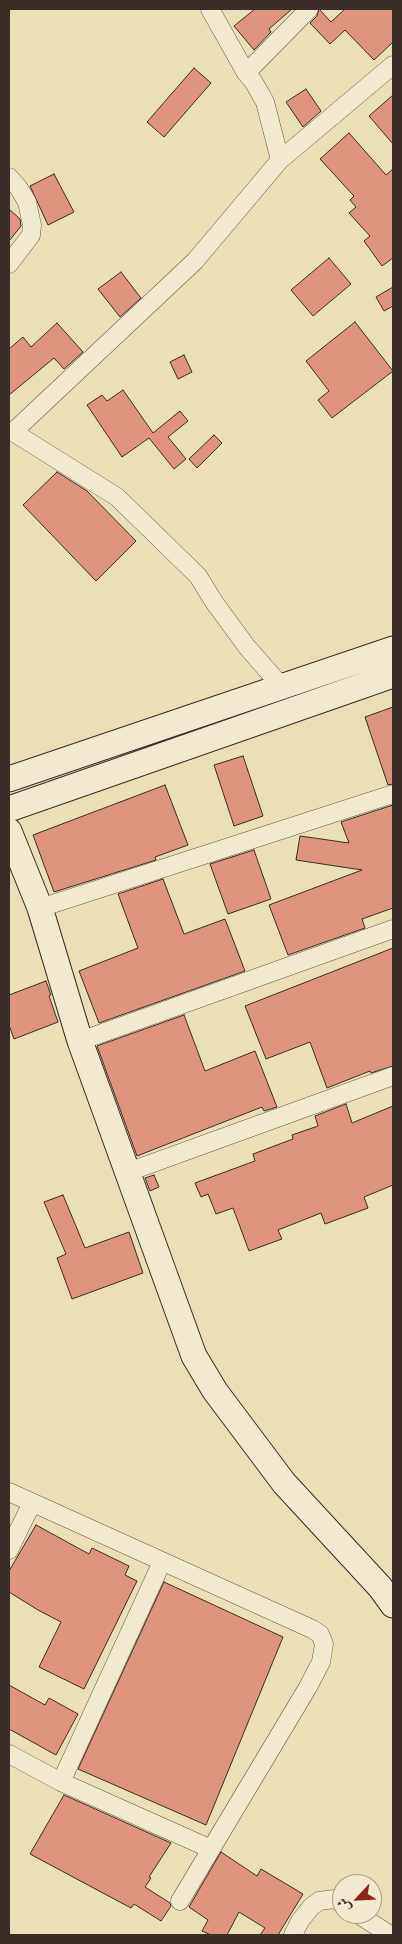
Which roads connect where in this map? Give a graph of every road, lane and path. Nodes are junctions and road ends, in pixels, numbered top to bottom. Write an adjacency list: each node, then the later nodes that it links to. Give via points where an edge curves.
1 (210, 9): 4 (street)
2 (309, 9): 4 (street)
3 (393, 64): 5 (street)
4 (246, 73): 5 (street, via 265,102)
5 (280, 160): 8 (street, via 195,261)
6 (9, 178): 7 (street, via 27,202 32,225 31,235)
7 (9, 264)
8 (11, 432): 11 (street, via 117,497 198,576 248,647)
9 (393, 649): 11 (main road)
10 (393, 675): 12 (main road)
11 (282, 687): 12 (main road); 13 (main road)
12 (294, 709): 15 (main road)
13 (9, 779)
14 (393, 794): 17 (street)
15 (9, 809)
16 (9, 831): 17 (main road)
17 (40, 908): 19 (main road)
18 (393, 929): 19 (street)
19 (80, 1041): 21 (main road)
20 (393, 1076): 21 (street)
21 (128, 1172): 26 (main road, via 194,1356 284,1483)
22 (9, 1492): 23 (street)
23 (32, 1503): 24 (street); 25 (street)
24 (9, 1550)
25 (162, 1562): 28 (street); 29 (street, via 312,1629 320,1634 324,1644 321,1662 308,1687)
26 (393, 1605)
27 (9, 1754): 28 (street)
28 (60, 1782): 29 (street)
29 (211, 1848): 31 (street)
30 (332, 1899): 33 (street, via 319,1901 311,1907)
31 (180, 1901)
32 (373, 1924): 34 (street)
33 (293, 1935)
34 (390, 1935)

